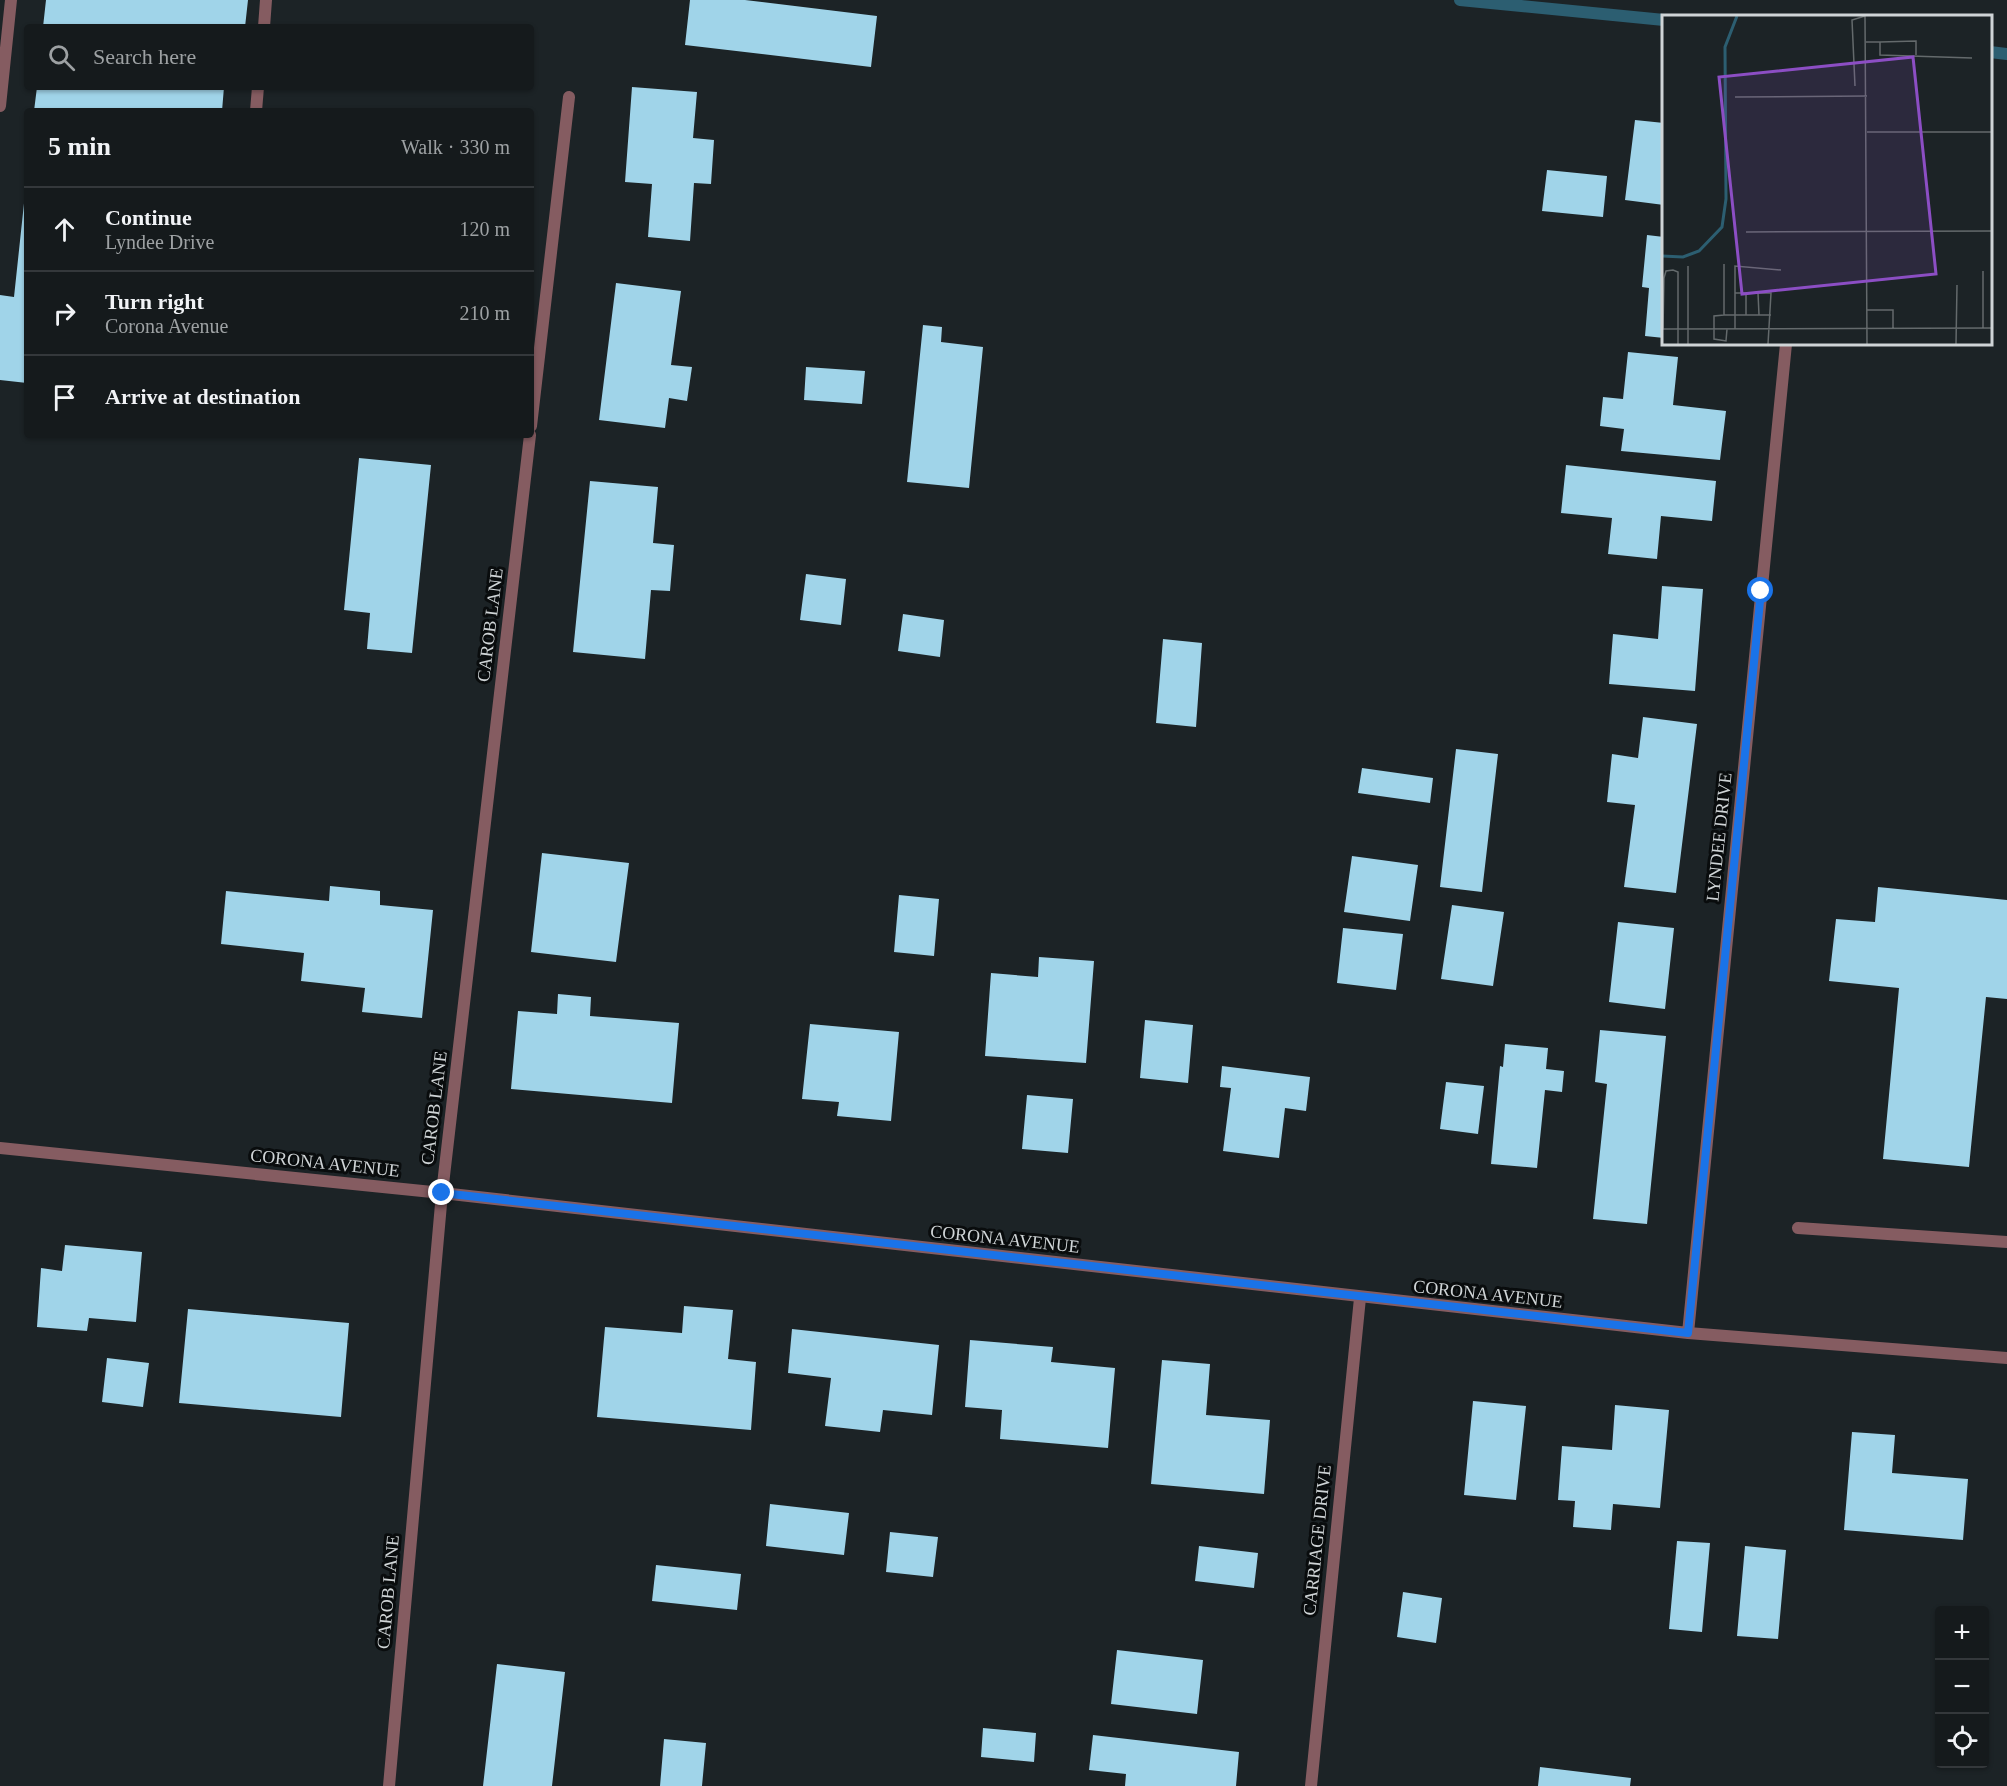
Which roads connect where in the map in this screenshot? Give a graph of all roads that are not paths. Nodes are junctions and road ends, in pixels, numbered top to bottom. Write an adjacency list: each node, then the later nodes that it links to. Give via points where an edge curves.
1 (11, 0): 4 (street)
2 (266, 0): 3 (street)
3 (264, 24)
4 (4, 31): 7 (street)
5 (258, 90): 8 (street)
6 (569, 97): 10 (street)
7 (0, 106)
8 (256, 108)
9 (1786, 345): 17 (street, LYNDEE DRIVE)
10 (534, 400)
11 (530, 438): 13 (street, CAROB LANE)
12 (0, 1148): 13 (street, CORONA AVENUE)
13 (442, 1193): 16 (street, CORONA AVENUE); 19 (street, CAROB LANE)
14 (1798, 1228): 15 (street)
15 (2007, 1242)
16 (1360, 1298): 17 (street, CORONA AVENUE); 20 (street, CARRIAGE DRIVE)
17 (1688, 1333): 18 (street, CORONA AVENUE)
18 (2007, 1358)
19 (389, 1786)
20 (1311, 1786)

